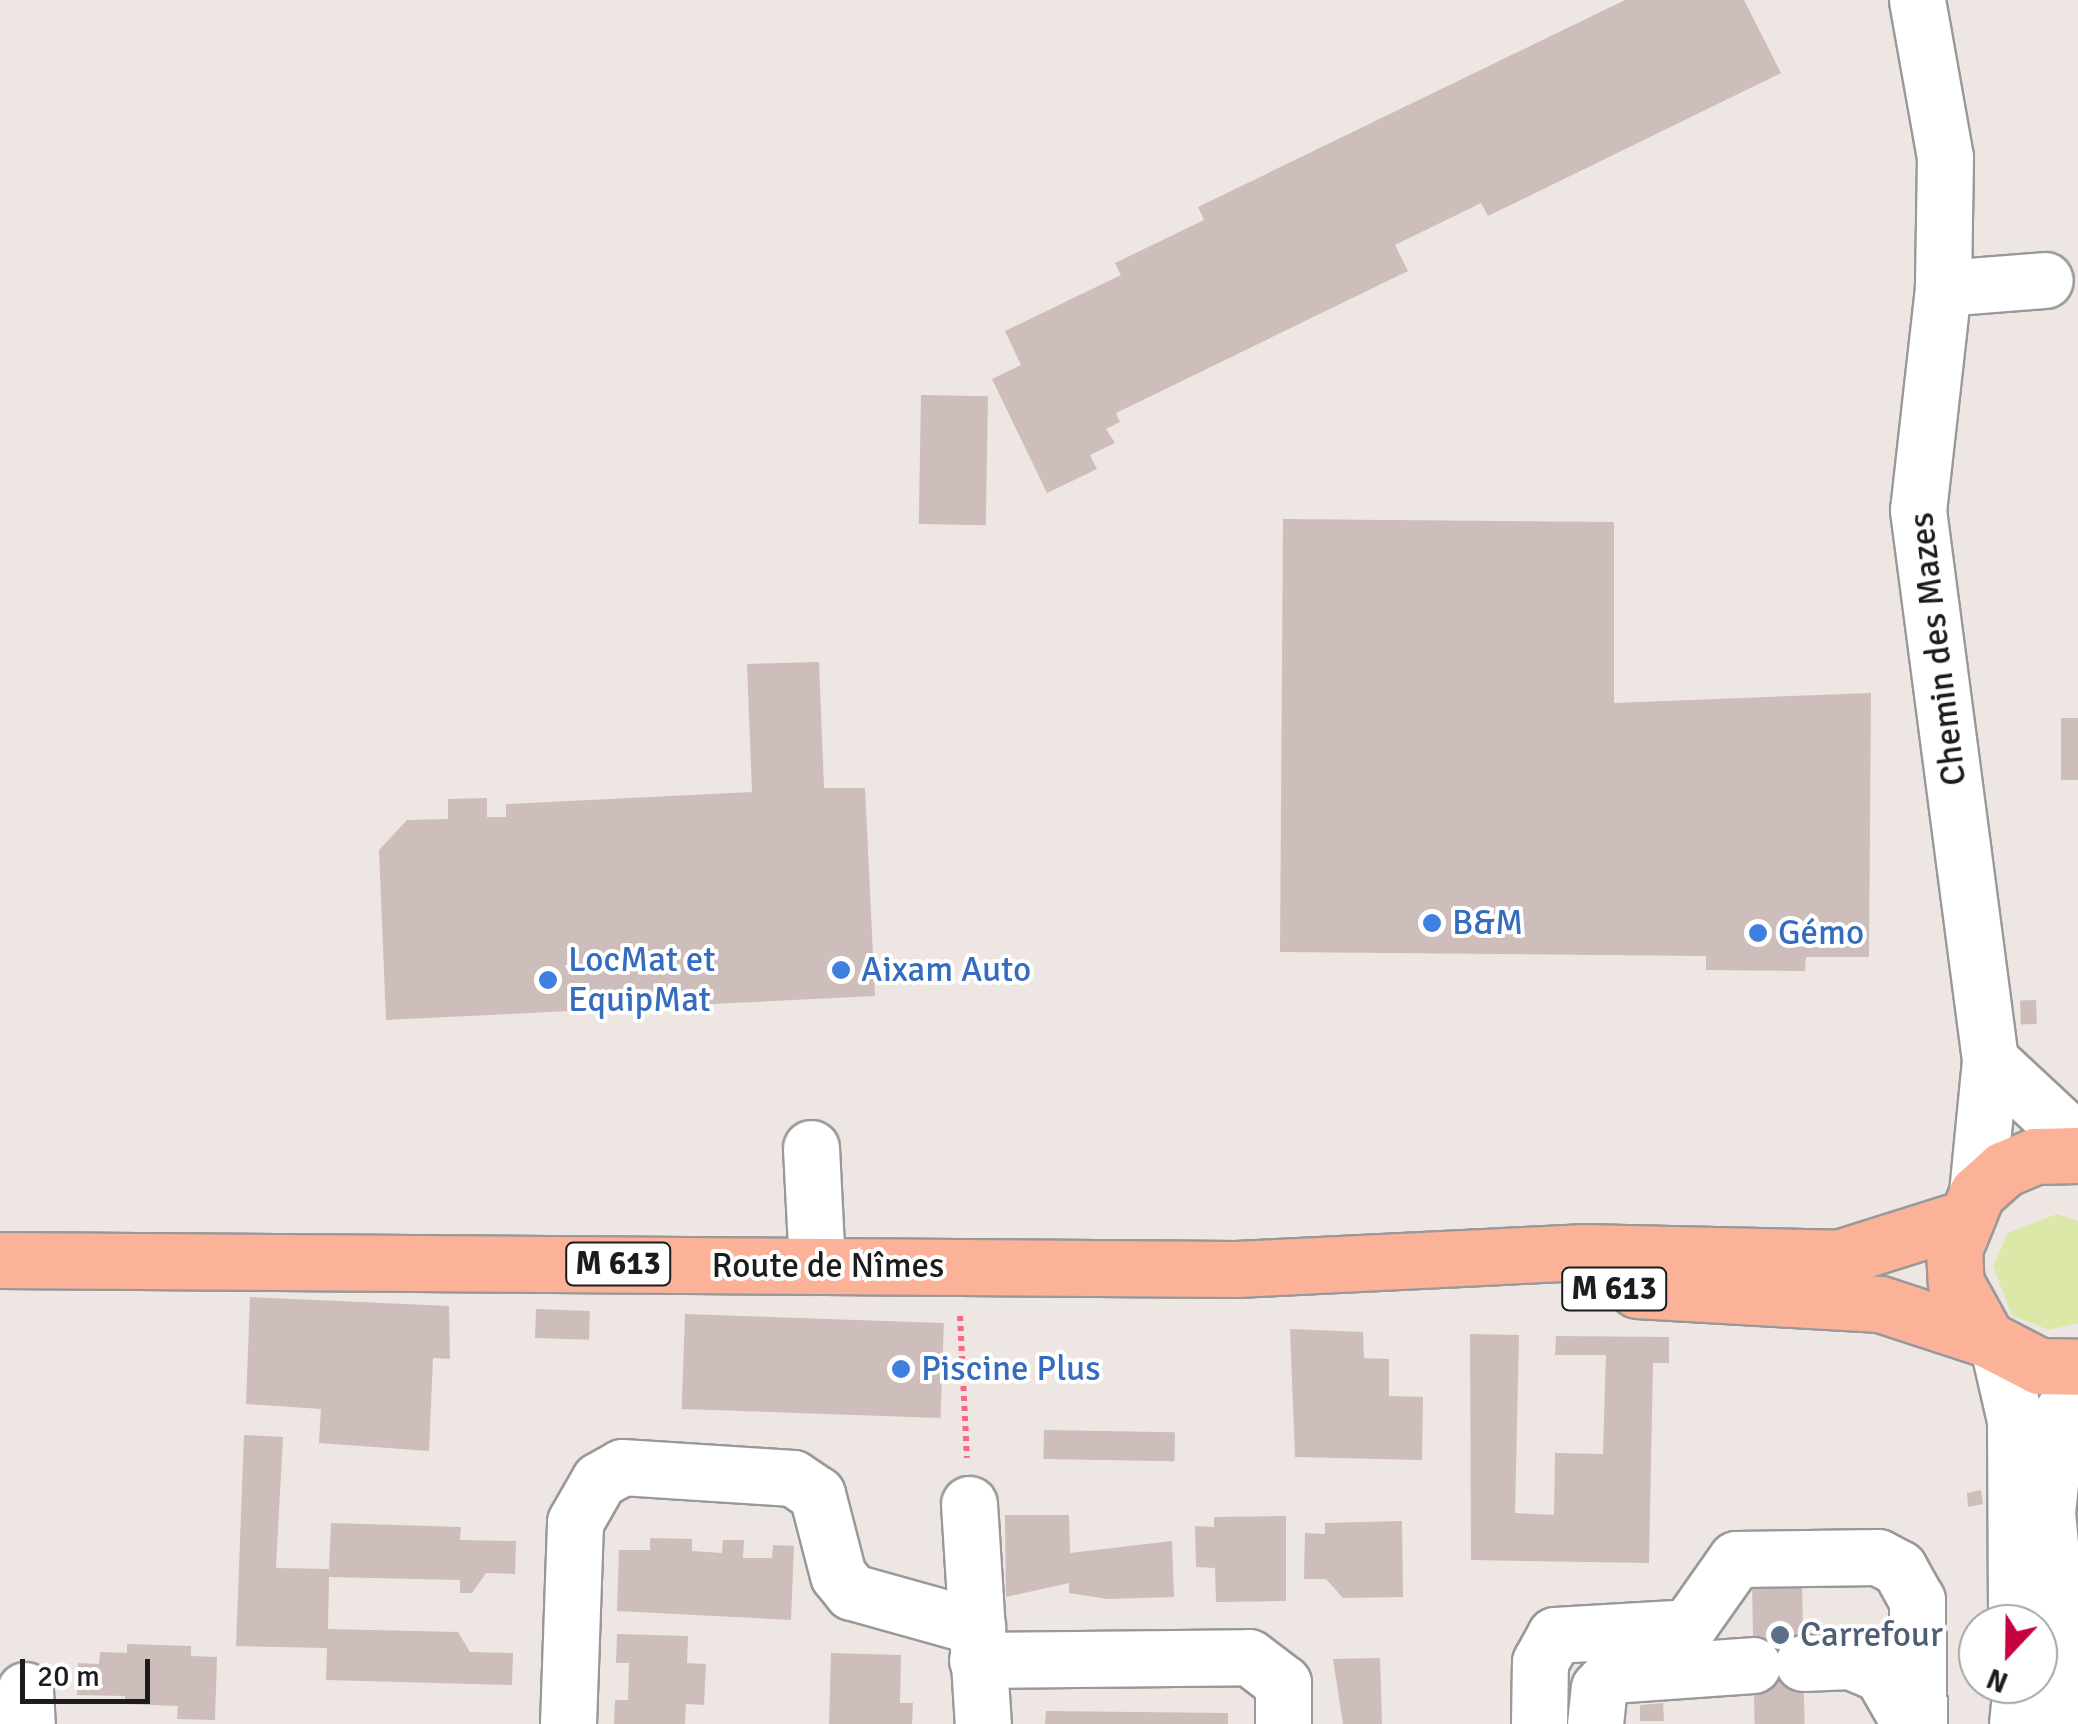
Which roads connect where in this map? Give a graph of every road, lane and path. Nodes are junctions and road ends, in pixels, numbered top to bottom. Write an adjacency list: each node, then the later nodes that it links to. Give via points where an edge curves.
1 (1917, 0): 3 (street, Chemin des Mazes, via 1942,116)
2 (2045, 280): 3 (street)
3 (1943, 288): 4 (street, Chemin des Mazes, via 1918,510)
4 (1990, 1060): 5 (street); 8 (street, Chemin des Mazes)
5 (2078, 1142)
6 (811, 1148): 10 (street)
7 (2078, 1155): 8 (main road, Route de Nîmes, via 2036,1156)
8 (1970, 1206): 12 (main road, Route de Nîmes / M 613, via 1838,1258 1582,1252); 13 (main road, via 1956,1283)
9 (0, 1260): 10 (main road, Route de Nîmes / M 613)
10 (817, 1266): 11 (main road, Route de Nîmes / M 613)
11 (957, 1267): 12 (main road, Route de Nîmes / M 613); 16 (path)
12 (1236, 1269): 13 (main road, Route de Nîmes / M 613, via 1312,1283 1834,1298 1922,1311)
13 (1992, 1342): 14 (main road, Route de Nîmes, via 2039,1366); 17 (street, via 2015,1420)
14 (2078, 1367)
15 (2078, 1387): 26 (street, via 2057,1420 2046,1512)
16 (969, 1504): 18 (street)
17 (2016, 1604)
18 (977, 1643): 19 (street, via 852,1592 838,1575 817,1494 793,1478 622,1468 599,1480 575,1522); 20 (street); 21 (street, via 1249,1658 1283,1684)
19 (568, 1724)
20 (983, 1724)
21 (1283, 1724)
22 (1539, 1724): 25 (street, via 1540,1662 1556,1635 1688,1627 1736,1559 1878,1557 1911,1581 1917,1600)
23 (1595, 1724): 24 (street, via 1599,1688 1611,1676 1850,1661 1881,1674)
24 (1910, 1724)
25 (1918, 1724)
26 (2067, 1724)

